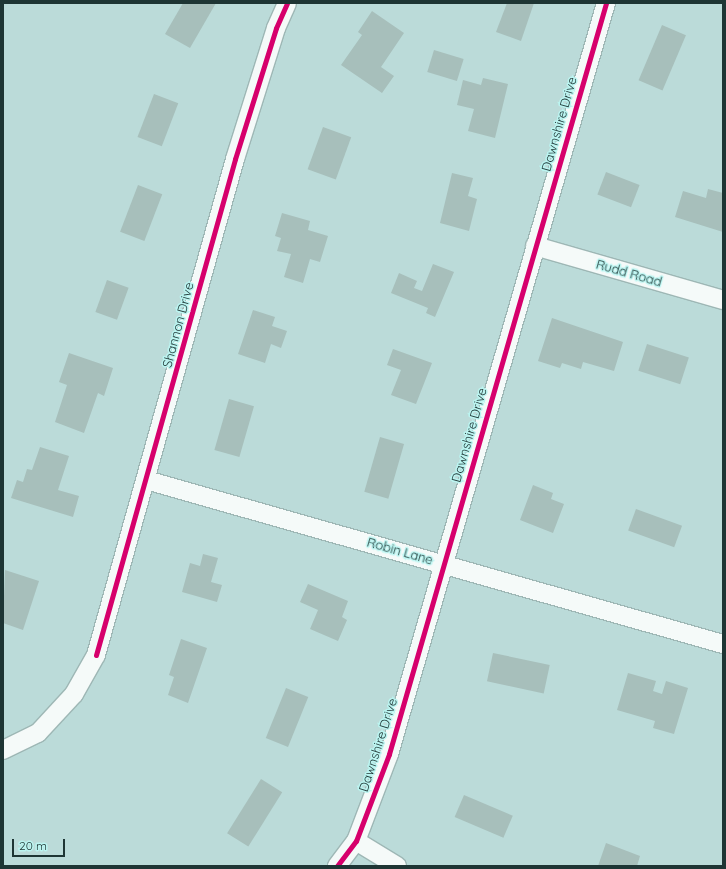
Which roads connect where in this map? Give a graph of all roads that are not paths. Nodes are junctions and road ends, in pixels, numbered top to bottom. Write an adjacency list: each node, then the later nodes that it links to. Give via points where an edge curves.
1 (287, 3): 5 (street, Shannon Drive, via 276,28 235,159)
2 (606, 3): 3 (street, Dawnshire Drive)
3 (534, 246): 4 (street, Rudd Road); 6 (street, Dawnshire Drive)
4 (723, 300)
5 (146, 480): 6 (street, Robin Lane); 8 (street, Shannon Drive, via 96,655 74,694 38,733)
6 (444, 563): 7 (street, Robin Lane); 9 (street, Dawnshire Drive, via 389,754)
7 (723, 644)
8 (3, 750)
9 (356, 841): 10 (street, Dawnshire Drive); 11 (street)
10 (337, 866)
11 (397, 866)

